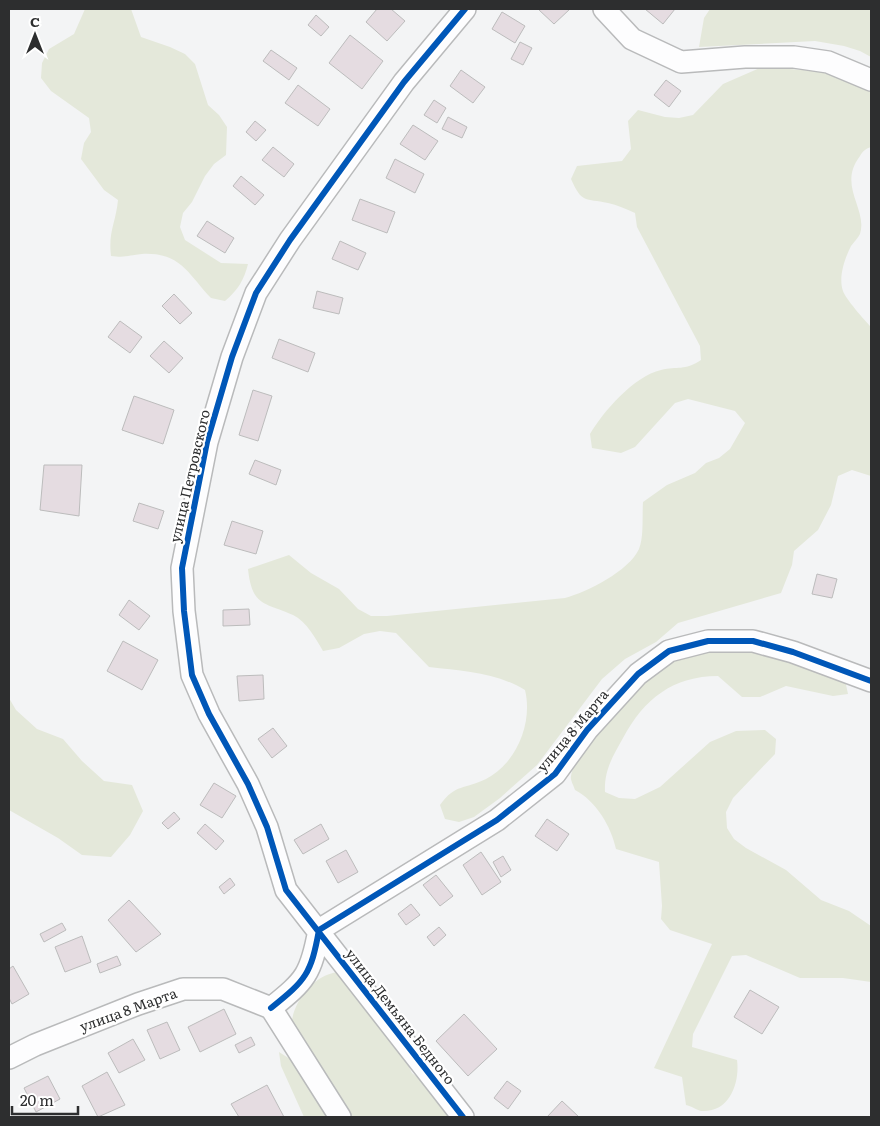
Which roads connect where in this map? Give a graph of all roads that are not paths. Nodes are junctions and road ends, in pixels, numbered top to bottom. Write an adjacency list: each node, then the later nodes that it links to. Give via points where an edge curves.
1 (465, 9): 5 (street, улица Петровского, via 404,82 256,292 232,357 207,442 182,568 192,675 267,827 286,890)
2 (604, 9): 3 (street, via 632,39 681,62 745,56 794,56 828,62)
3 (871, 80)
4 (871, 681): 5 (street, улица 8 Марта, via 753,641 708,641 669,651 638,674 587,730 555,774 497,820)
5 (319, 930): 6 (street, via 314,961 299,986); 9 (street, улица Демьяна Бедного)
6 (271, 1008): 7 (street, улица 8 Марта, via 223,989 183,989 128,1008); 8 (street)
7 (9, 1058)
8 (340, 1117)
9 (463, 1117)

